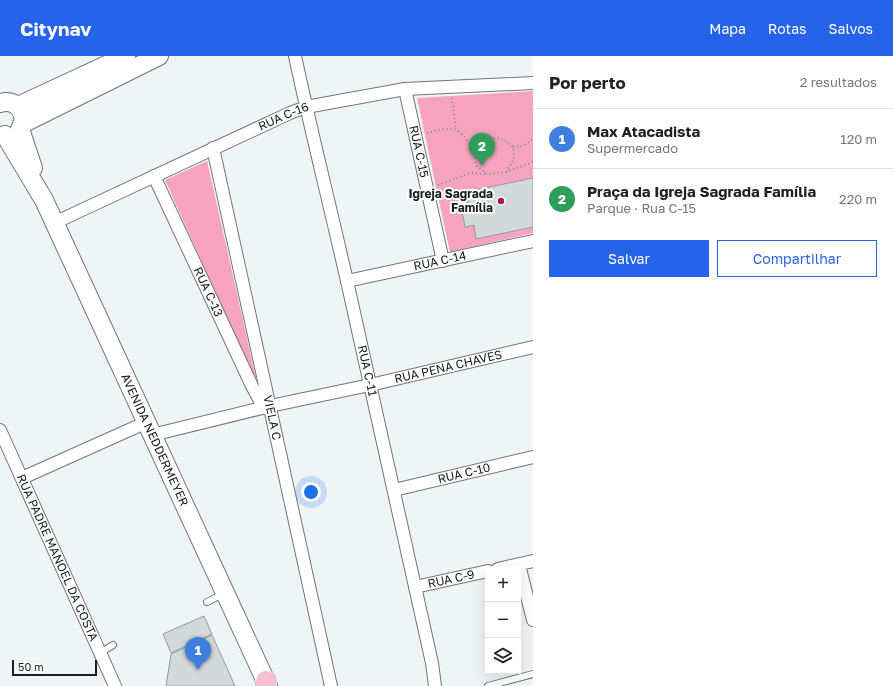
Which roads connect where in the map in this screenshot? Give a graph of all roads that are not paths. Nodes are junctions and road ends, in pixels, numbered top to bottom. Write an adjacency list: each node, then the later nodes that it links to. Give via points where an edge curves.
1 (126, 56): 6 (street)
2 (295, 56): 7 (street, RUA C-11)
3 (148, 58): 8 (street)
4 (533, 83): 5 (street, RUA C-16)
5 (406, 89): 7 (street, RUA C-16); 13 (street, RUA C-15)
6 (6, 101): 8 (street, AVENIDA NEDDERMEYER, via 23,114 23,119)
7 (306, 108): 9 (street, RUA C-16); 14 (street, RUA C-11)
8 (12, 131): 11 (street, AVENIDA NEDDERMEYER)
9 (213, 148): 10 (street, RUA C-16); 17 (street, VIELA C)
10 (154, 176): 11 (street, RUA C-16); 17 (street, RUA C-13, via 252,386)
11 (54, 223): 18 (street, AVENIDA NEDDERMEYER)
12 (533, 242): 13 (street, RUA C-14)
13 (443, 261): 14 (street, RUA C-14)
14 (347, 281): 16 (street, RUA C-11)
15 (533, 348): 16 (street, RUA PENA CHAVES)
16 (370, 385): 17 (street, RUA PENA CHAVES); 22 (street, RUA C-11)
17 (267, 407): 18 (street, RUA PENA CHAVES); 36 (street, VIELA C)
18 (149, 429): 21 (street, RUA PENA CHAVES); 28 (street, AVENIDA NEDDERMEYER)
19 (0, 430): 21 (street, RUA PADRE MANOEL DA COSTA)
20 (533, 457): 22 (street, RUA C-10)
21 (22, 478): 32 (street, RUA PADRE MANOEL DA COSTA)
22 (394, 490): 27 (street, RUA C-11)
23 (533, 561): 24 (street)
24 (519, 564): 25 (street); 30 (street)
25 (511, 566)
26 (485, 572): 27 (street, RUA C-9)
27 (415, 587): 37 (street, RUA C-11)
28 (225, 593): 29 (lane); 34 (street, AVENIDA NEDDERMEYER)
29 (207, 602)
30 (533, 620)
31 (113, 645): 32 (lane)
32 (100, 653): 35 (street, RUA PADRE MANOEL DA COSTA)
33 (533, 674): 38 (lane)
34 (267, 684)
35 (114, 686)
36 (331, 686)
37 (435, 686)
38 (488, 686)

